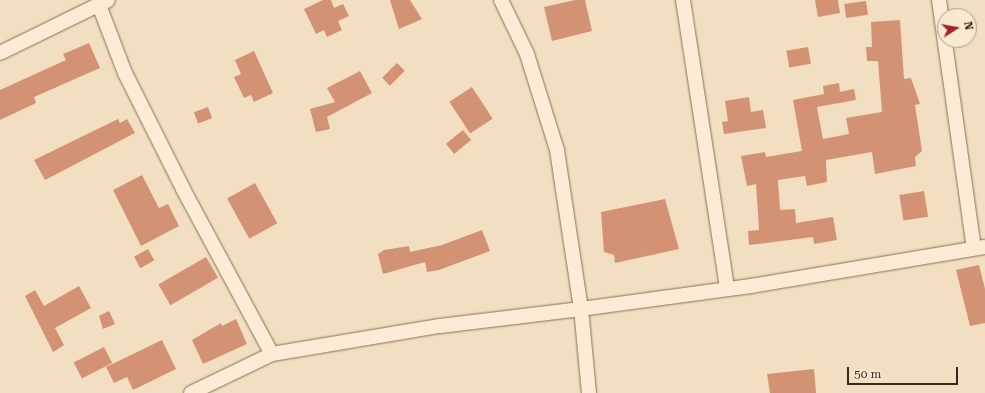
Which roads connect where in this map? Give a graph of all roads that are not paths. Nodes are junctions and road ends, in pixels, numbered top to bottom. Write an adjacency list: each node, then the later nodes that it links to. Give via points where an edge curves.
1 (500, 0): 8 (street, via 527,54 557,150)
2 (683, 0): 7 (street)
3 (939, 0): 6 (street)
4 (104, 2): 5 (street); 9 (street, via 125,72 183,189)
5 (0, 53)
6 (980, 248): 7 (street)
7 (726, 289): 8 (street)
8 (581, 309): 9 (street, via 440,326); 11 (street)
9 (272, 354): 10 (street)
10 (191, 393)
11 (589, 393)

